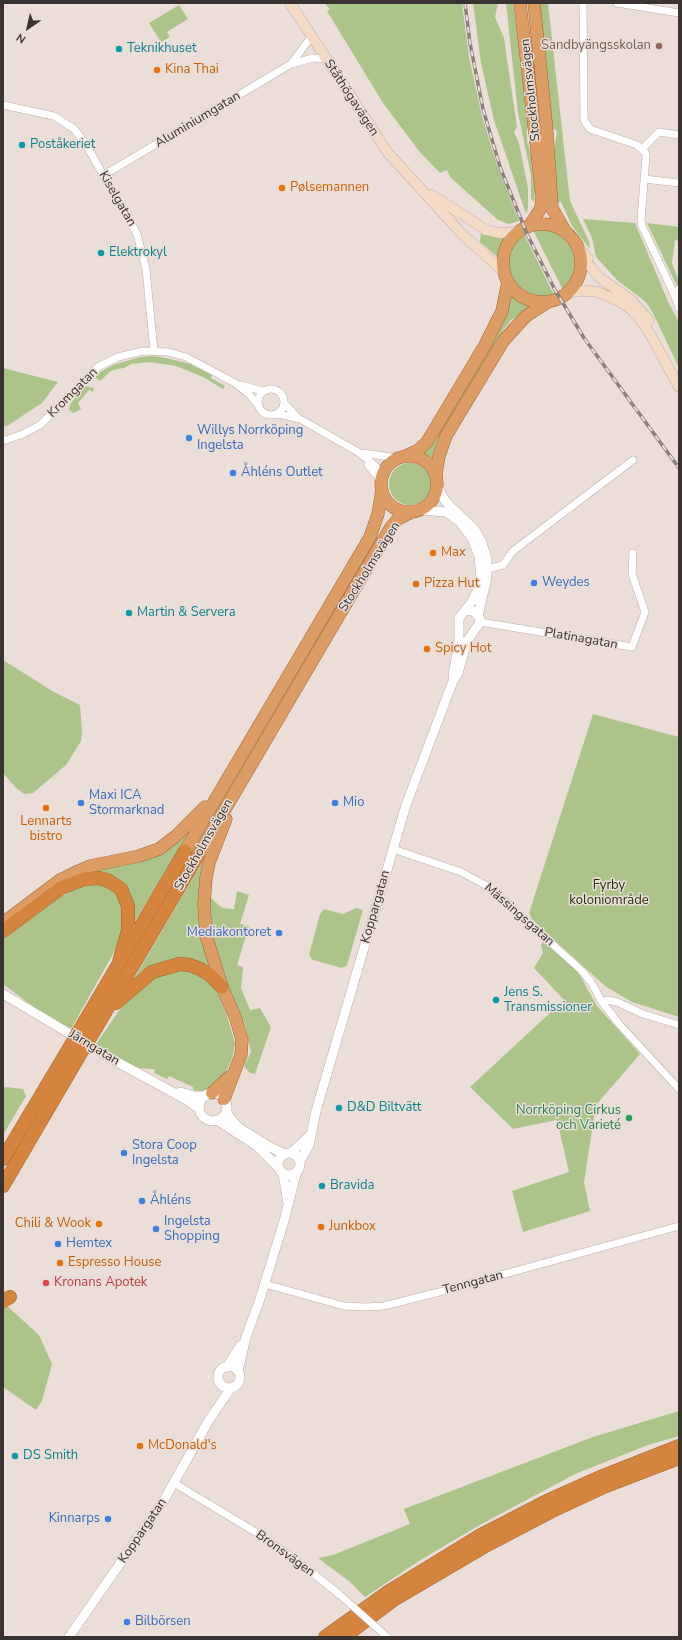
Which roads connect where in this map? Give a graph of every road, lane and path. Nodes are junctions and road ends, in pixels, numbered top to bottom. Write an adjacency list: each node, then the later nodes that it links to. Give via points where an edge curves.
1 (290, 3): 9 (main road, Ståthögavägen)
2 (520, 3): 16 (highway, Stockholmsvägen)
3 (534, 3): 16 (highway, Stockholmsvägen)
4 (583, 3): 14 (street, via 585,124 594,132 637,145)
5 (617, 3): 7 (street)
6 (666, 3): 7 (street)
7 (665, 11): 8 (street)
8 (679, 13)
9 (311, 37): 10 (main road, Ståthögavägen); 11 (street, Aluminiumgatan)
10 (326, 59): 11 (street, Aluminiumgatan, via 308,58); 19 (main road, Ståthögavägen, via 388,153)
11 (291, 64): 15 (street, Aluminiumgatan)
12 (3, 105): 15 (street, Kiselgatan, via 54,116 67,123 85,144)
13 (679, 135): 14 (street, via 659,132)
14 (642, 149): 17 (street, via 646,156)
15 (104, 175): 29 (street, Kiselgatan, via 138,234 143,252)
16 (545, 177): 20 (highway, Stockholmsvägen, via 541,208); 22 (highway, Stockholmsvägen, via 560,222)
17 (644, 179): 18 (street); 26 (street, via 642,226)
18 (679, 183)
19 (419, 186): 21 (main road, Ståthögavägen, via 480,228 493,232); 24 (main road, Ståthögavägen, via 462,234)
20 (533, 220): 21 (highway); 22 (highway, via 552,225)
21 (517, 232): 24 (highway, via 504,252)
22 (567, 234): 23 (highway)
23 (578, 250): 25 (highway, via 580,272); 30 (main road, via 600,278 640,307 649,320)
24 (505, 276): 27 (highway, via 513,288 527,298); 40 (highway, via 502,311 485,345 427,442 417,451)
25 (568, 292): 27 (highway); 30 (main road, via 598,292 632,310 646,327)
26 (676, 292): 28 (street)
27 (548, 302): 42 (highway, via 526,316 504,340 446,436)
28 (679, 308)
29 (154, 351): 31 (street, Kromgatan, via 186,357); 38 (street, Kromgatan, via 131,353 98,367 40,425)
30 (667, 365): 32 (main road)
31 (235, 383): 33 (street, Kromgatan); 35 (street, Kromgatan)
32 (679, 387)
33 (263, 391): 34 (street, via 278,391); 35 (street, via 258,397)
34 (284, 403): 36 (street); 37 (street)
35 (257, 404): 36 (street, via 266,415)
36 (278, 414): 37 (street)
37 (300, 419): 39 (street)
38 (3, 441)
39 (358, 452): 40 (street); 43 (street, via 372,463)
40 (402, 457): 42 (highway, via 422,458 431,465); 43 (highway, via 388,466)
41 (634, 460): 47 (street, via 513,552 503,565)
42 (436, 474): 44 (highway)
43 (382, 482): 45 (highway, via 386,500 395,508); 53 (highway, Stockholmsvägen, via 378,514 370,537)
44 (438, 488): 45 (highway, via 430,504); 47 (street, Koppargatan, via 446,502 479,536 485,551)
45 (416, 511): 47 (street, Koppargatan, via 446,512 459,521 472,538); 52 (highway, Stockholmsvägen, via 398,519 392,527)
46 (633, 553): 49 (street, Platinagatan, via 632,574 645,612 632,647)
47 (484, 570): 48 (street, Koppargatan, via 478,589); 49 (street, Koppargatan, via 486,585)
48 (465, 611): 49 (street, via 472,610); 50 (street, via 460,616)
49 (477, 622): 50 (street, via 467,631); 51 (street, Koppargatan, via 467,641)
50 (460, 626): 51 (street, Koppargatan)
51 (453, 682): 54 (street, Koppargatan, via 406,805)
52 (242, 781): 56 (highway, Stockholmsvägen); 60 (highway, via 206,878 206,934)
53 (220, 792): 55 (highway, Stockholmsvägen); 57 (highway, via 176,836 159,849 139,856 90,866 74,873 60,880)
54 (393, 849): 63 (street, Mässingsgatan, via 461,872 489,887 581,970); 75 (street, Koppargatan)
55 (185, 851): 59 (highway, Stockholmsvägen)
56 (197, 857): 65 (highway, Stockholmsvägen)
57 (3, 923)
58 (3, 931): 59 (highway, via 44,899 67,885 84,879 99,878 121,889 128,912 128,931)
59 (119, 962): 67 (highway, Stockholmsvägen)
60 (222, 987): 65 (highway, via 210,975 190,965 169,966 152,972); 68 (highway, via 242,1040 241,1056)
61 (3, 990): 64 (street, Järngatan)
62 (3, 994): 64 (street, Järngatan)
63 (602, 1002): 66 (street, via 617,1002 643,1014); 70 (street, Mässingsgatan, via 620,1026)
64 (22, 1004): 69 (street, Järngatan)
65 (104, 1014): 67 (highway, Stockholmsvägen)
66 (679, 1025)
67 (85, 1034): 77 (highway, Stockholmsvägen, bridge, via 71,1044); 82 (highway, Stockholmsvägen, bridge, via 82,1051)
68 (234, 1070): 71 (highway); 72 (highway)
69 (167, 1089): 71 (street, Järngatan, via 194,1096); 73 (street, Järngatan)
70 (679, 1089)
71 (208, 1095): 72 (street, via 220,1096); 73 (street, via 200,1102)
72 (225, 1105): 74 (street, via 222,1118); 76 (street, via 230,1118 238,1127 270,1147)
73 (199, 1109): 74 (street, via 205,1118)
74 (217, 1120): 79 (street, via 257,1146)
75 (310, 1135): 76 (street); 78 (street, Koppargatan, via 307,1149)
76 (288, 1153): 78 (street, via 295,1154); 79 (street, via 279,1158)
77 (3, 1159)
78 (300, 1162): 81 (street)
79 (277, 1166): 80 (street)
80 (283, 1174): 81 (street); 83 (street)
81 (296, 1174): 83 (street)
82 (3, 1186)
83 (288, 1206): 85 (street)
84 (679, 1226): 85 (street, Tenngatan, via 384,1306 344,1306)
85 (265, 1284): 86 (street)
86 (246, 1337): 87 (street); 88 (street)
87 (227, 1367): 88 (street); 89 (street, via 219,1373)
88 (238, 1372): 90 (street, via 238,1383)
89 (220, 1383): 90 (street); 91 (street, Koppargatan)
90 (230, 1388): 91 (street, Koppargatan)
91 (209, 1420): 94 (street, Koppargatan)
92 (679, 1446): 97 (highway, via 603,1476 481,1534 388,1592)
93 (679, 1458): 98 (highway, via 606,1486 487,1545 395,1599)
94 (174, 1484): 95 (street, Bronsvägen, bridge, via 257,1533 300,1563); 96 (street, Koppargatan)
95 (387, 1636)
96 (69, 1637)
97 (325, 1637)
98 (344, 1637)

